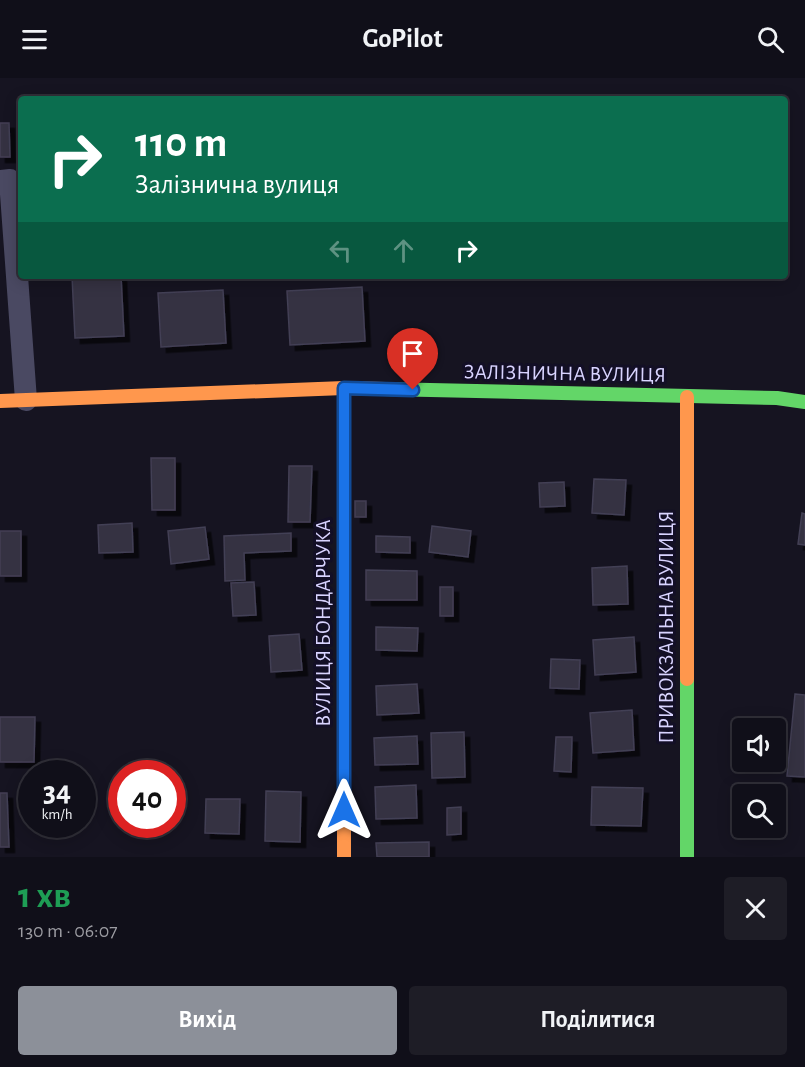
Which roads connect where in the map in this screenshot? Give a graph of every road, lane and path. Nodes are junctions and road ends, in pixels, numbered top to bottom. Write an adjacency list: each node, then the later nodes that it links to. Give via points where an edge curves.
1 (0, 181): 4 (street, via 10,180)
2 (344, 388): 3 (street, ЗАЛІЗНИЧНА ВУЛИЦЯ); 4 (street, ЗАЛІЗНИЧНА ВУЛИЦЯ); 7 (street, ВУЛИЦЯ БОНДАРЧУКА)
3 (687, 397): 6 (street, ЗАЛІЗНИЧНА ВУЛИЦЯ); 8 (street, ПРИВОКЗАЛЬНА ВУЛИЦЯ)
4 (26, 400): 5 (street, ЗАЛІЗНИЧНА ВУЛИЦЯ)
5 (0, 401)
6 (805, 402)
7 (344, 857)
8 (687, 857)

